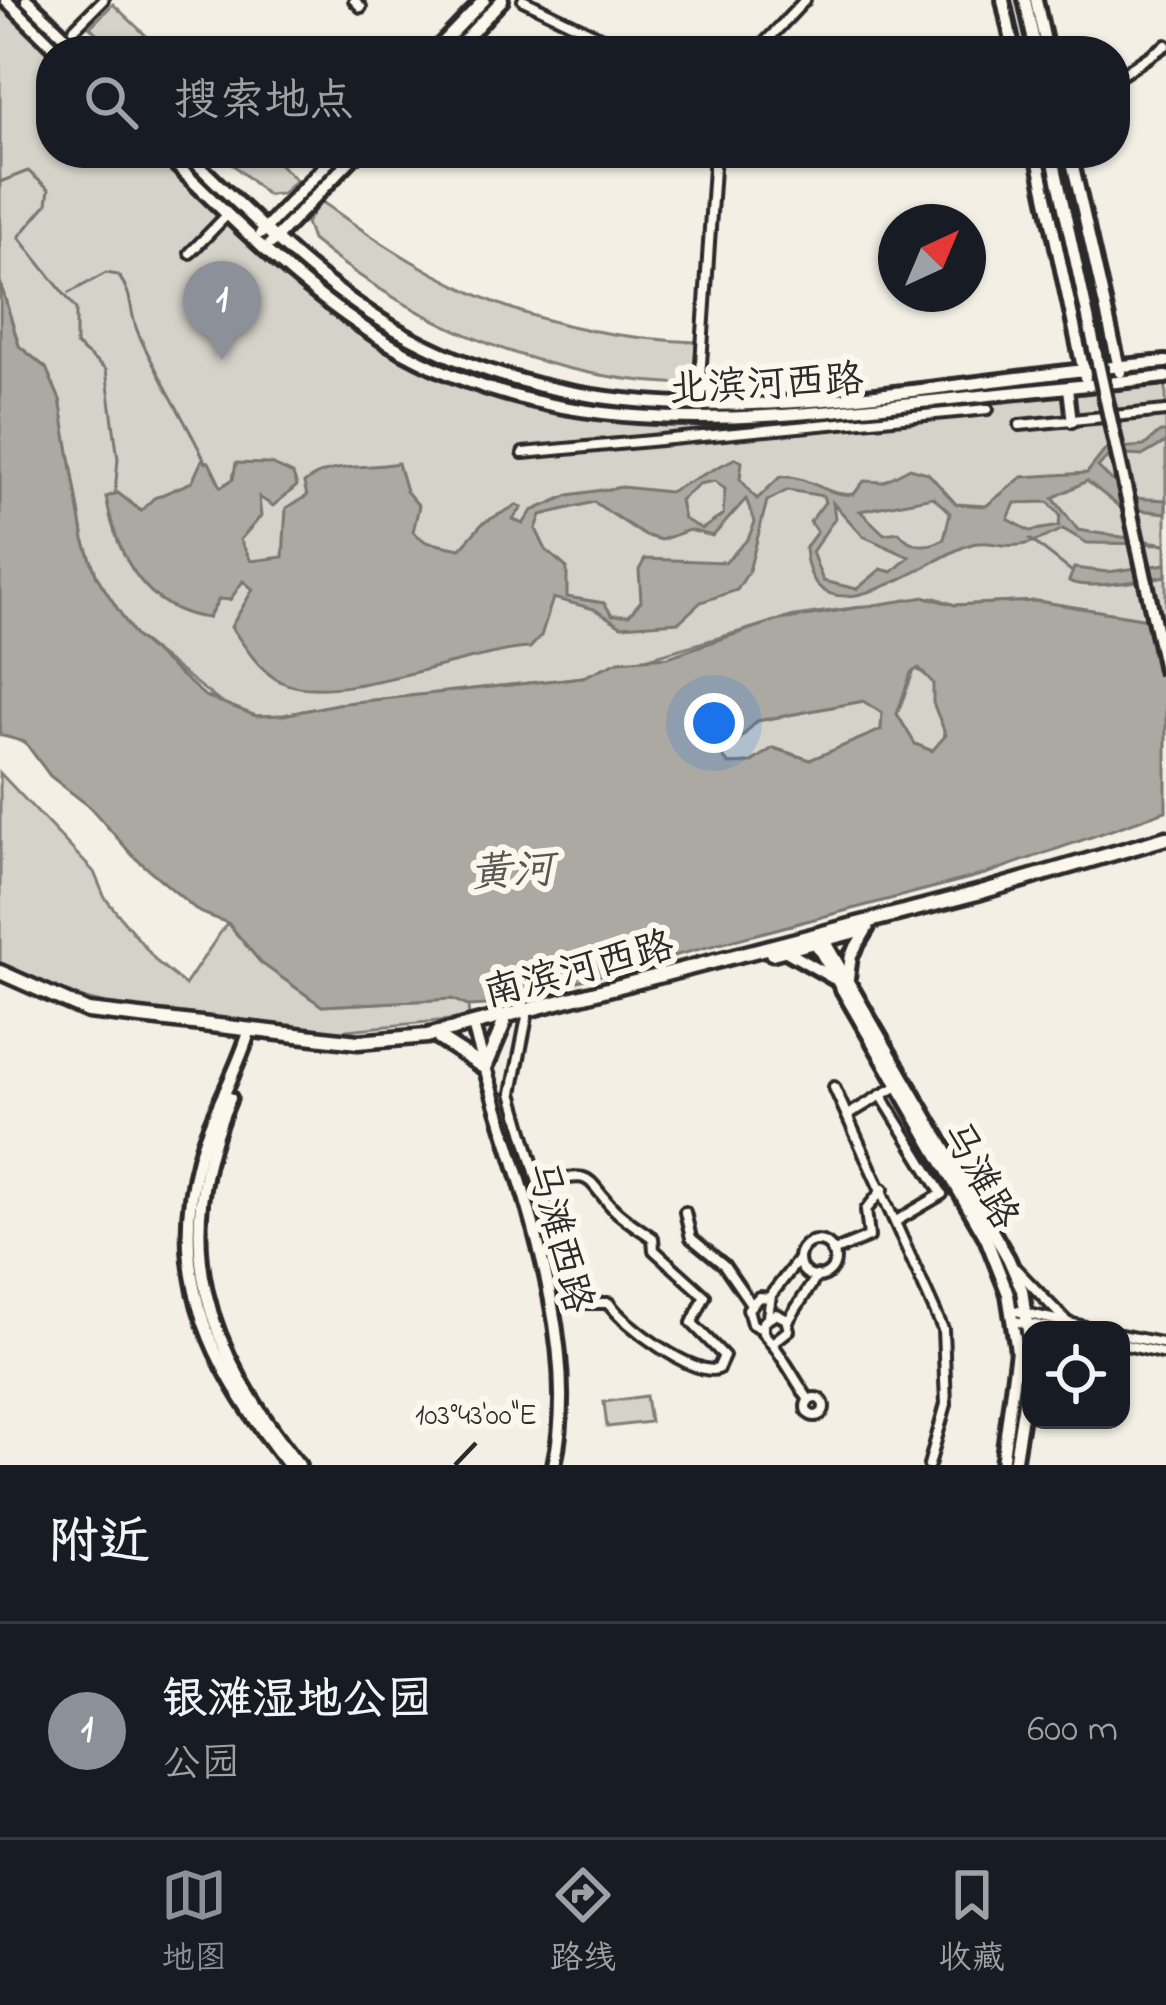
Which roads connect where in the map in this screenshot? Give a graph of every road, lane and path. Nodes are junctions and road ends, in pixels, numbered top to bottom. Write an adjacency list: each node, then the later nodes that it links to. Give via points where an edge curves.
1 (6, 0): 12 (main road)
2 (27, 0): 13 (main road)
3 (104, 0): 11 (street)
4 (484, 0): 14 (main road)
5 (502, 0): 15 (main road)
6 (523, 0): 16 (street)
7 (805, 0): 17 (street)
8 (1003, 0): 18 (main road)
9 (1022, 0): 19 (main road)
10 (1036, 0): 20 (main road)
11 (74, 29)
12 (43, 36)
13 (64, 36)
14 (449, 36)
15 (468, 36)
16 (598, 36)
17 (772, 36)
18 (1011, 36)
19 (1030, 36)
20 (1044, 36)
21 (1166, 45): 22 (street)
22 (1130, 70)
23 (179, 168): 32 (main road, 北滨河西路)
24 (202, 168): 33 (main road, 北滨河西路)
25 (325, 168): 33 (main road)
26 (341, 168): 33 (main road)
27 (714, 168): 44 (street)
28 (1039, 168): 39 (main road)
29 (1058, 168): 50 (main road, bridge)
30 (1058, 168): 51 (main road, bridge)
31 (1073, 168): 38 (main road)
32 (227, 214): 34 (main road, 北滨河西路); 36 (street)
33 (270, 234): 34 (main road); 35 (main road); 39 (main road, 北滨河西路, via 397,330 484,370 566,393 696,407)
34 (254, 241): 35 (main road, 北滨河西路)
35 (265, 250): 43 (main road, 北滨河西路, via 389,344 460,378 579,412 714,422)
36 (190, 254)
37 (1166, 362): 38 (main road, 北滨河西路)
38 (1118, 365): 39 (main road, 北滨河西路); 41 (main road)
39 (1084, 370): 42 (main road)
40 (1166, 377): 41 (main road, 北滨河西路)
41 (1122, 381): 42 (main road, 北滨河西路)
42 (1087, 386): 43 (main road, 北滨河西路)
43 (1068, 387): 47 (street)
44 (699, 394)
45 (988, 409): 49 (street)
46 (1166, 411): 47 (street)
47 (1072, 422): 48 (street)
48 (1020, 425)
49 (523, 453)
50 (1166, 643)
51 (1166, 674)
52 (1166, 841): 53 (highway, 南滨河西路); 54 (highway, 南滨河西路)
53 (868, 927): 54 (highway, 南滨河西路); 57 (main road)
54 (818, 938): 55 (highway, 南滨河西路); 57 (main road, 马滩路); 60 (highway, 南滨河西路)
55 (787, 951): 57 (main road); 58 (highway, 南滨河西路)
56 (0, 976): 61 (highway, 南滨河西路, via 31,998 88,1017)
57 (844, 981): 64 (main road, 马滩路); 73 (main road, 马滩路)
58 (527, 1017): 59 (highway, 南滨河西路); 68 (street, via 512,1093 573,1304 609,1303 619,1319 699,1370 718,1369 723,1351 692,1323 705,1296 654,1250 653,1238 611,1206 594,1179)
59 (504, 1023): 60 (highway, 南滨河西路); 63 (highway)
60 (474, 1028): 61 (highway, 南滨河西路, via 358,1042); 62 (highway, 南滨河西路); 63 (main road, 马滩西路)
61 (253, 1032): 62 (highway, 南滨河西路, via 358,1048); 92 (main road, via 199,1160 190,1267 197,1314 226,1378); 93 (main road, via 204,1179 199,1267 233,1374)
62 (440, 1040): 63 (highway)
63 (485, 1068): 94 (main road, 马滩西路, via 561,1354 564,1420)
64 (898, 1086): 66 (street); 79 (main road, 马滩路, via 986,1238)
65 (834, 1087): 67 (street)
66 (881, 1095): 67 (street); 71 (street, via 942,1195)
67 (848, 1115): 69 (street)
68 (547, 1182)
69 (883, 1190): 71 (street); 72 (street, via 866,1210 869,1237)
70 (686, 1212): 77 (street, via 691,1238 724,1264)
71 (898, 1220): 95 (street, via 943,1329 946,1404)
72 (832, 1252): 74 (street, via 809,1241); 75 (street, via 834,1268)
73 (1008, 1258): 79 (main road, 马滩路, via 1022,1290); 81 (street)
74 (799, 1259): 75 (street); 76 (street)
75 (817, 1276): 82 (street)
76 (770, 1298): 77 (street); 78 (street)
77 (751, 1304): 84 (street, via 749,1319)
78 (769, 1316): 82 (street); 84 (street)
79 (1019, 1317): 80 (street); 83 (main road, 马滩路); 96 (main road, 马滩路)
80 (1037, 1321)
81 (1060, 1321)
82 (788, 1322): 86 (street)
83 (1022, 1328)
84 (762, 1329): 86 (street)
85 (1130, 1340): 88 (street)
86 (775, 1341): 90 (street)
87 (1130, 1342): 89 (street)
88 (1166, 1344)
89 (1166, 1354)
90 (809, 1400)
91 (1022, 1416): 97 (main road, 马滩路)
92 (289, 1465)
93 (299, 1465)
94 (554, 1465)
95 (929, 1465)
96 (1002, 1465)
97 (1014, 1465)

